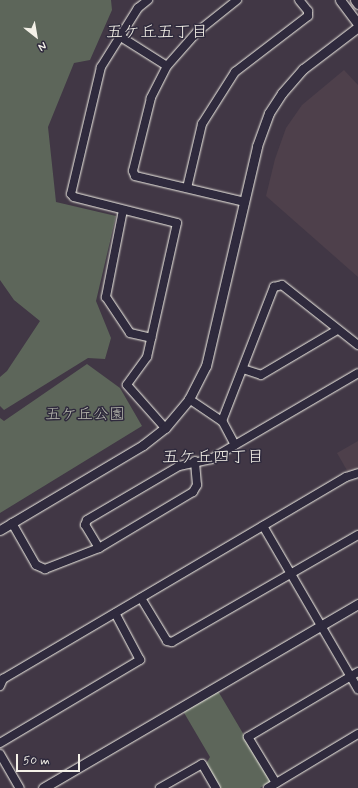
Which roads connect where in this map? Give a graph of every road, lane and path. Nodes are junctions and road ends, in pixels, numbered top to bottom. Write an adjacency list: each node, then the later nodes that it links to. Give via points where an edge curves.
1 (148, 0): 9 (street, via 138,8)
2 (237, 0): 10 (street, via 197,32)
3 (299, 0): 11 (street, via 308,11 308,16 235,72 202,124)
4 (340, 0): 7 (street)
5 (355, 0): 6 (street)
6 (358, 4)
7 (358, 24)
8 (358, 27): 12 (street, via 303,69 275,103 261,133)
9 (121, 37): 10 (street); 13 (street, via 100,67 71,194)
10 (167, 66): 11 (street, via 150,98 133,171 135,176)
11 (187, 188): 12 (street)
12 (245, 202): 19 (street, via 206,366)
13 (123, 210): 15 (street, via 106,297 130,333); 15 (street, via 177,223)
14 (337, 330): 16 (street); 17 (street, via 261,375); 17 (street, via 278,284 274,287)
15 (151, 338): 21 (street, via 147,357 127,385)
16 (358, 345)
17 (243, 370): 20 (street)
18 (358, 373): 22 (street)
19 (189, 400): 20 (street); 21 (street)
20 (222, 421): 22 (street)
21 (165, 428): 25 (street, via 143,445)
22 (235, 445): 23 (street, via 211,459)
23 (195, 461): 29 (street, via 195,491); 29 (street, via 179,466 87,520 85,525)
24 (358, 473): 26 (street, via 346,477)
25 (12, 523): 27 (street); 29 (street, via 41,569)
26 (264, 526): 30 (street); 31 (street)
27 (0, 530)
28 (358, 535): 30 (street)
29 (99, 548)
30 (291, 573): 31 (street, via 172,642 167,641); 34 (street)
31 (141, 598): 33 (street)
32 (358, 604): 34 (street)
33 (114, 613): 36 (street, via 3,679); 39 (street, via 140,660)
34 (321, 624): 35 (street); 43 (street)
35 (354, 674): 37 (street); 41 (street, via 248,737)
36 (0, 686)
37 (358, 688)
38 (358, 734): 41 (street)
39 (0, 743)
40 (0, 754): 42 (street)
41 (276, 783): 46 (street)
42 (20, 788)
43 (42, 788)
44 (160, 788): 45 (street, via 202,764)
45 (216, 788)
46 (268, 788)

